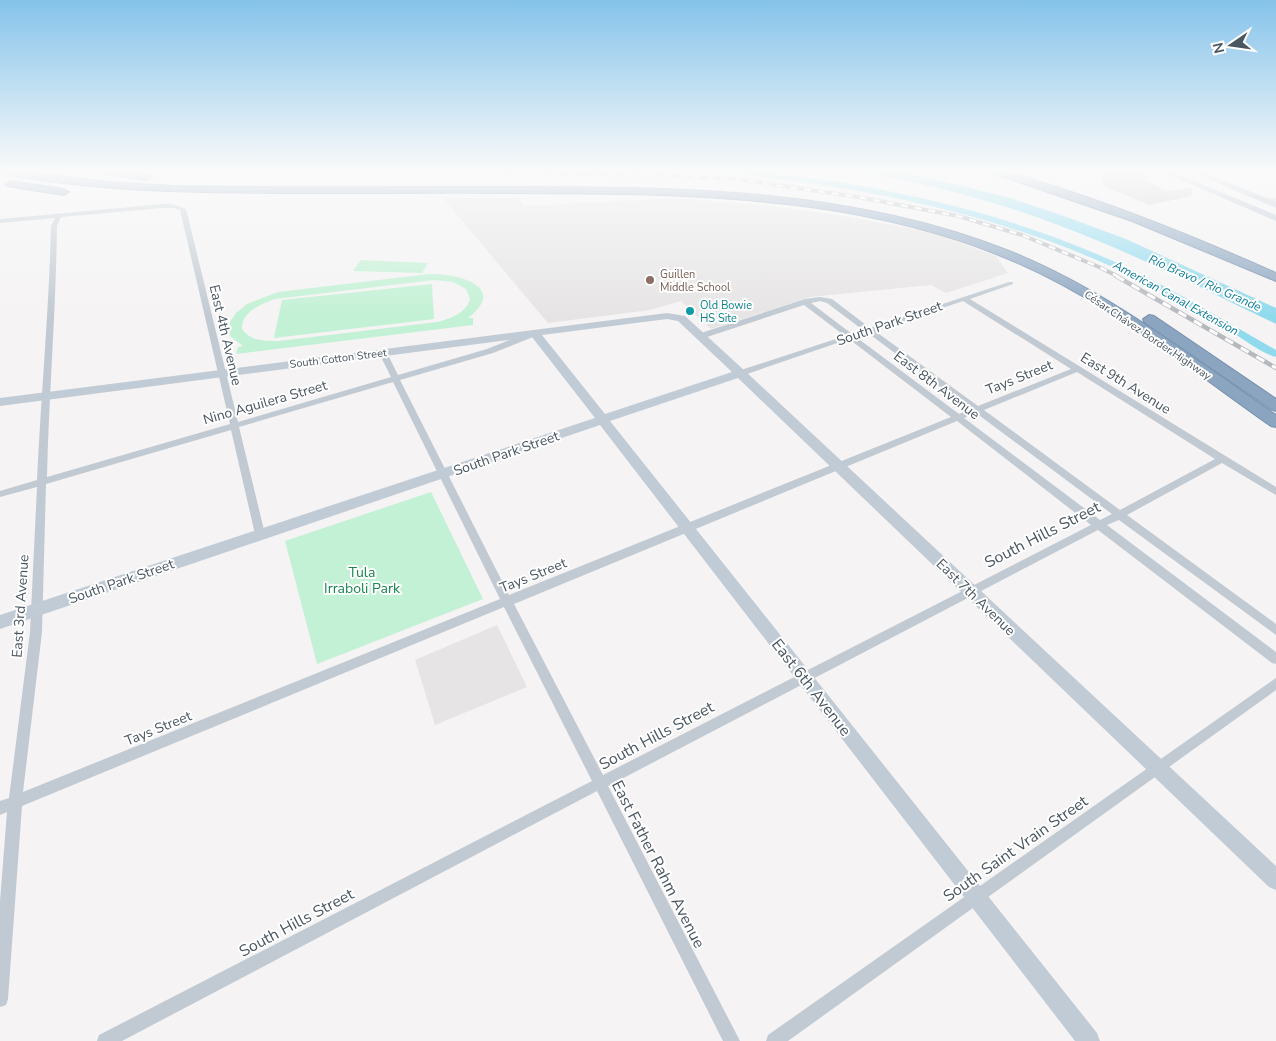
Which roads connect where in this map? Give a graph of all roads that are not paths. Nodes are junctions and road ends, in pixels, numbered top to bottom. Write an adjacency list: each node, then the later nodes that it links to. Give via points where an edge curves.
1 (17, 220): 8 (street)
2 (58, 220): 26 (street, East 3rd Avenue, via 54,226)
3 (186, 220): 23 (street, East 4th Avenue)
4 (895, 220): 32 (highway, César Chávez Border Highway, via 1006,253 1077,287)
5 (926, 220): 12 (highway, via 1044,260)
6 (1140, 220): 10 (highway)
7 (1162, 220): 9 (highway)
8 (0, 221)
9 (1276, 267)
10 (1276, 277)
11 (1011, 282): 13 (street, South Park Street)
12 (1098, 288)
13 (963, 298): 17 (street, South Park Street); 22 (street, East 9th Avenue)
14 (805, 302): 17 (street, East 8th Avenue, via 829,301); 19 (street); 20 (street, East 8th Avenue)
15 (1133, 308): 28 (highway)
16 (676, 316): 18 (street, South Cotton Street); 19 (street, East 7th Avenue)
17 (869, 330): 20 (street, South Park Street); 29 (street, East 8th Avenue)
18 (536, 333): 21 (street, South Cotton Street); 25 (street, Nino Aguilera Street, via 490,351); 31 (street, East 6th Avenue)
19 (701, 336): 24 (street, East 7th Avenue)
20 (850, 336): 24 (street, South Park Street); 30 (street, East 8th Avenue)
21 (383, 353): 23 (street, South Cotton Street); 25 (street, East Father Rahm Avenue)
22 (1077, 370): 29 (street, Tays Street); 34 (street, East 9th Avenue)
23 (222, 372): 26 (street, South Cotton Street); 33 (street, East 4th Avenue)
24 (741, 373): 31 (street, South Park Street); 35 (street, East 7th Avenue)
25 (396, 379): 33 (street, Nino Aguilera Street); 36 (street, East Father Rahm Avenue)
26 (45, 396): 27 (street, South Cotton Street); 37 (street, East 3rd Avenue)
27 (0, 402)
28 (1276, 406)
29 (977, 410): 30 (street, Tays Street); 40 (street, East 8th Avenue)
30 (958, 418): 35 (street, Tays Street); 41 (street, East 8th Avenue)
31 (603, 419): 36 (street, South Park Street); 42 (street, East 6th Avenue)
32 (1276, 422)
33 (233, 425): 37 (street, Nino Aguilera Street); 43 (street, East 4th Avenue)
34 (1222, 459): 38 (street, East 9th Avenue); 40 (street, South Hills Street)
35 (838, 466): 42 (street, Tays Street); 44 (street, East 7th Avenue)
36 (444, 474): 43 (street, South Park Street); 45 (street, East Father Rahm Avenue)
37 (41, 482): 39 (street, Nino Aguilera Street); 46 (street, East 3rd Avenue)
38 (1276, 492)
39 (0, 494)
40 (1119, 514): 41 (street, South Hills Street); 48 (street, East 8th Avenue)
41 (1100, 524): 44 (street, South Hills Street); 49 (street, East 8th Avenue)
42 (688, 528): 45 (street, Tays Street); 50 (street, East 6th Avenue)
43 (260, 534): 46 (street, South Park Street)
44 (969, 590): 50 (street, South Hills Street); 52 (street, East 7th Avenue)
45 (507, 601): 53 (street, East Father Rahm Avenue); 54 (street, Tays Street)
46 (37, 610): 47 (street, South Park Street); 54 (street, East 3rd Avenue)
47 (0, 622)
48 (1276, 630)
49 (1276, 659)
50 (804, 678): 53 (street, South Hills Street); 57 (street, East 6th Avenue)
51 (1276, 683): 52 (street, South Saint Vrain Street)
52 (1158, 768): 56 (street, East 7th Avenue); 57 (street, South Saint Vrain Street)
53 (600, 784): 59 (street, South Hills Street); 60 (street, East Father Rahm Avenue)
54 (15, 802): 55 (street, Tays Street); 58 (street, East 3rd Avenue)
55 (0, 808)
56 (1276, 880)
57 (976, 897): 61 (street, South Saint Vrain Street); 62 (street, East 6th Avenue)
58 (0, 999)
59 (105, 1041)
60 (732, 1041)
61 (774, 1041)
62 (1089, 1041)

